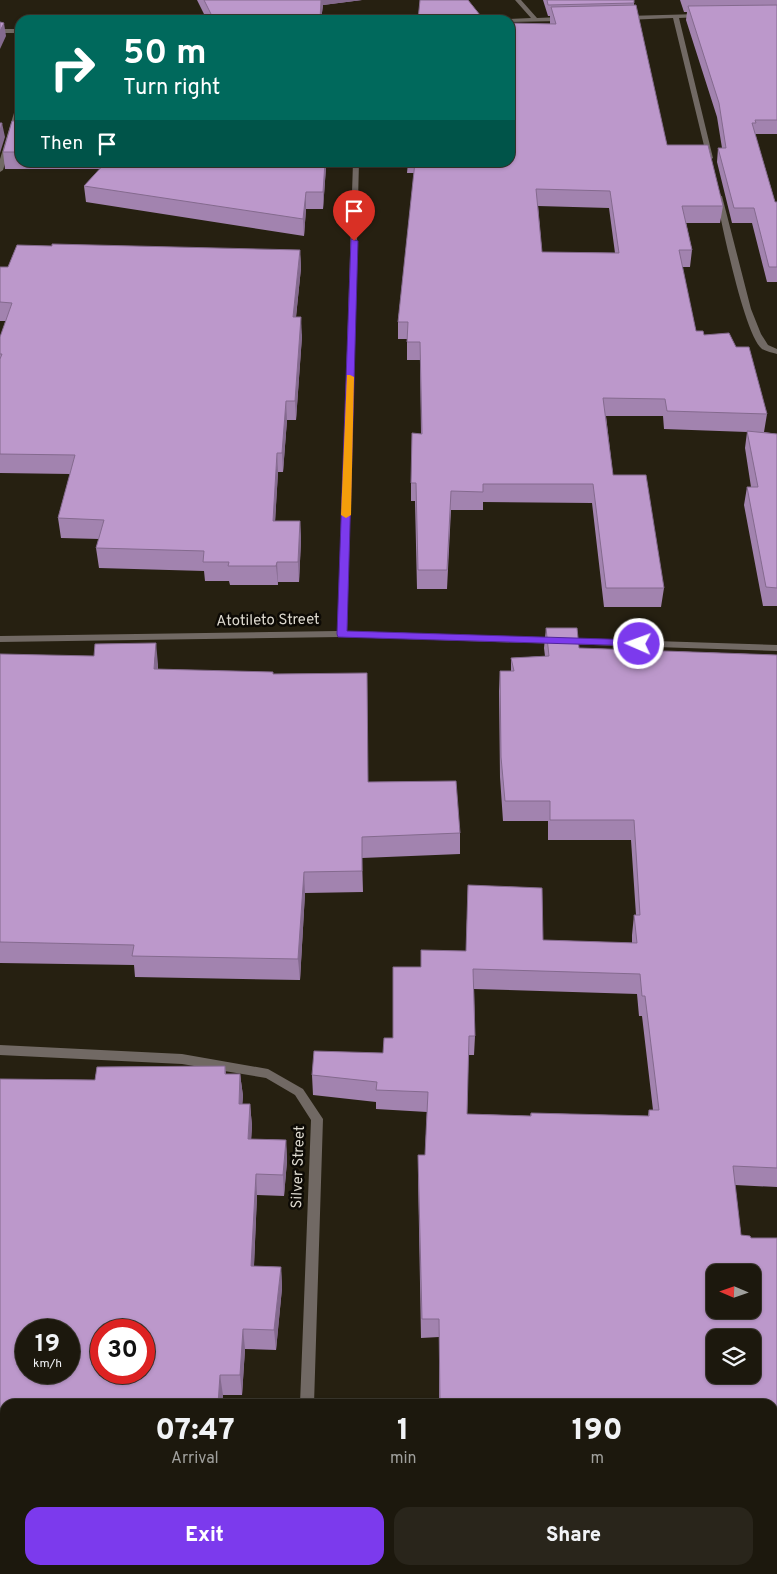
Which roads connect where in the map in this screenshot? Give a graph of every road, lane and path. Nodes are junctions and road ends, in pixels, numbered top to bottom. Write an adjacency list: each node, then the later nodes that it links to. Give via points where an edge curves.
1 (518, 0): 5 (street)
2 (703, 16): 3 (street)
3 (676, 17): 4 (street); 12 (street)
4 (620, 18)
5 (535, 19): 6 (street); 7 (street)
6 (572, 19)
7 (515, 20)
8 (0, 31): 9 (street)
9 (15, 31)
10 (15, 120): 13 (street)
11 (356, 167): 16 (street)
12 (712, 168)
13 (0, 170)
14 (717, 186): 15 (street, via 746,309 765,347)
15 (777, 352)
16 (342, 634): 17 (street, Atotileto Street); 18 (street, Atotileto Street)
17 (0, 639)
18 (777, 648)
19 (0, 1050): 20 (street, Silver Street, via 182,1059 268,1074 300,1092 317,1118)
20 (307, 1399)

